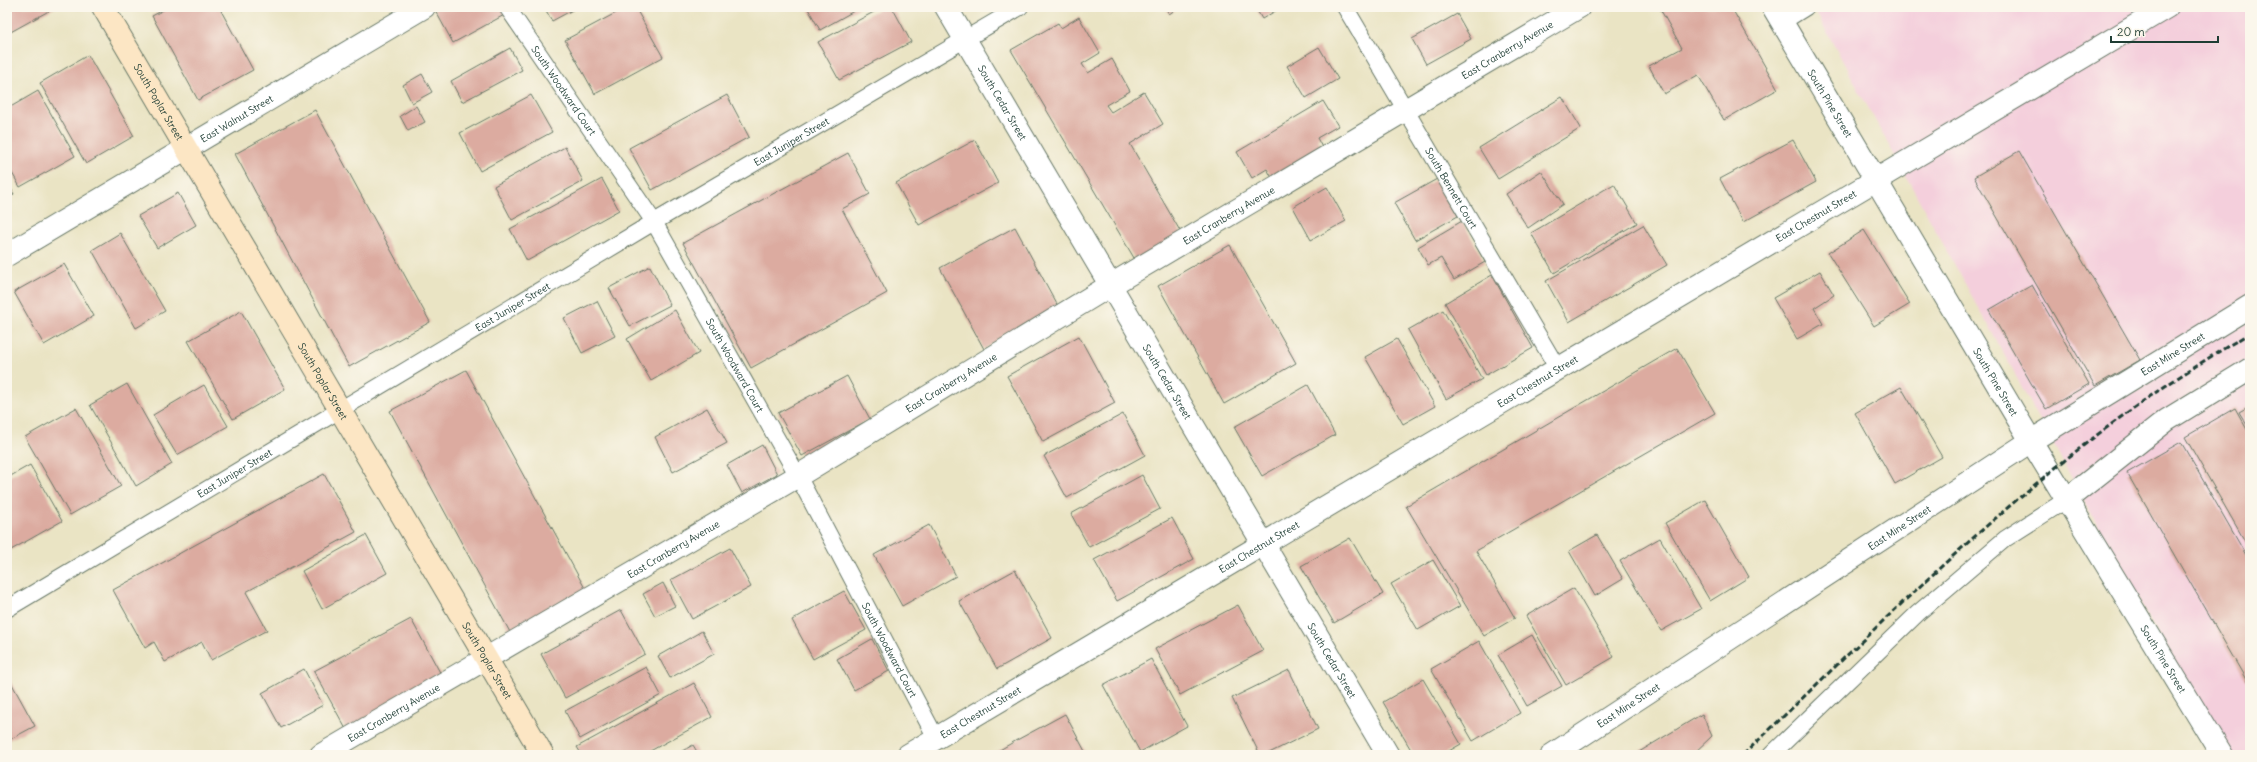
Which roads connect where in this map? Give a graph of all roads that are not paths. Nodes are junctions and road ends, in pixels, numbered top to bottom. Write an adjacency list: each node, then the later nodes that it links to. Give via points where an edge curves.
1 (103, 7): 13 (main road, South Poplar Street)
2 (424, 7): 13 (street, East Walnut Street)
3 (507, 7): 15 (lane, South Woodward Court)
4 (946, 7): 11 (street, South Cedar Street)
5 (1020, 7): 11 (lane, East Juniper Street)
6 (1345, 7): 12 (lane, South Bennett Court)
7 (1579, 7): 12 (street, East Cranberry Avenue)
8 (1806, 7): 10 (lane)
9 (2167, 7): 14 (street, East Chestnut Street)
10 (1778, 15): 14 (street, South Pine Street)
11 (965, 39): 15 (lane, East Juniper Street); 17 (street, South Cedar Street)
12 (1406, 110): 17 (street, East Cranberry Avenue); 19 (lane, South Bennett Court)
13 (186, 148): 16 (street, East Walnut Street); 21 (main road, South Poplar Street)
14 (1875, 180): 19 (street, East Chestnut Street); 22 (street, South Pine Street)
15 (654, 222): 21 (lane, East Juniper Street); 23 (lane, South Woodward Court)
16 (7, 255)
17 (1111, 285): 23 (street, East Cranberry Avenue); 25 (street, South Cedar Street)
18 (2250, 306): 22 (street, East Mine Street)
19 (1558, 369): 25 (street, East Chestnut Street)
20 (2250, 369): 24 (street, via 2167,420)
21 (340, 411): 26 (lane, East Juniper Street); 27 (main road, South Poplar Street)
22 (2031, 441): 24 (street, South Pine Street); 33 (street, East Mine Street)
23 (798, 476): 27 (street, East Cranberry Avenue); 28 (lane, South Woodward Court)
24 (2066, 500): 34 (lane, via 2005,538 1918,613); 35 (street, South Pine Street)
25 (1263, 544): 28 (street, East Chestnut Street); 32 (street, South Cedar Street)
26 (7, 609)
27 (486, 657): 29 (street, East Cranberry Avenue); 30 (main road, South Poplar Street)
28 (936, 738): 31 (street, East Chestnut Street)
29 (321, 755)
30 (543, 755)
31 (908, 755)
32 (1388, 755)
33 (1552, 755)
34 (1771, 755)
35 (2222, 755)

